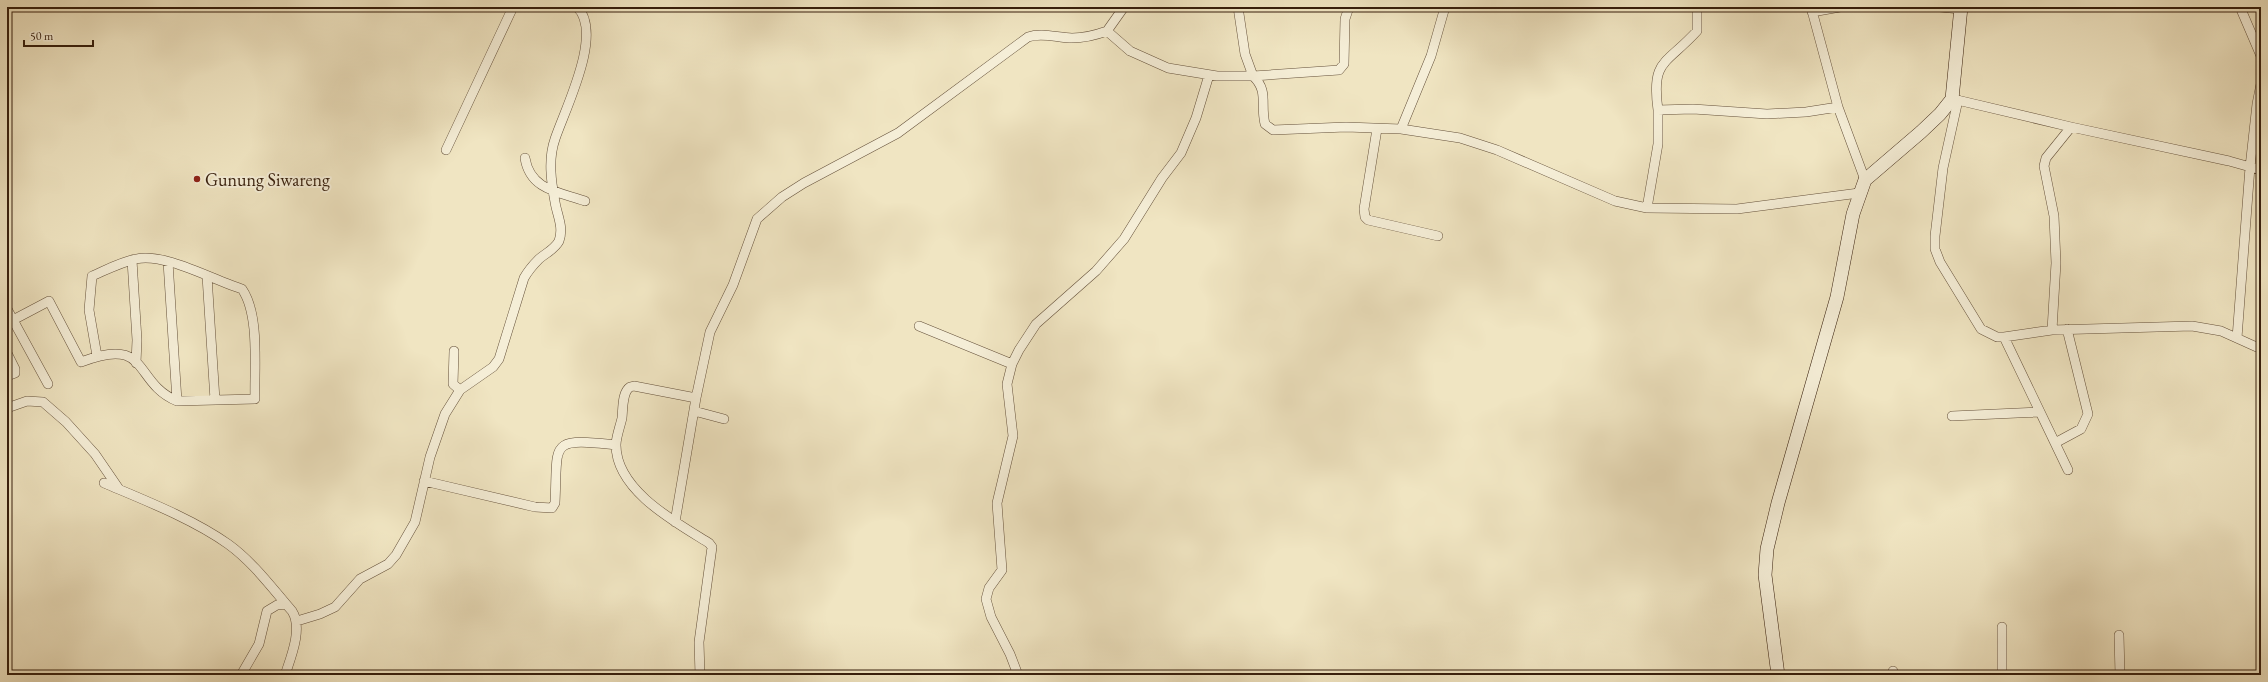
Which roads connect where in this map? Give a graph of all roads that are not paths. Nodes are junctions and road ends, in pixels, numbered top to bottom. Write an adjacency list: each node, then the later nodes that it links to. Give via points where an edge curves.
1 (513, 7): 25 (street)
2 (577, 7): 30 (street, via 584,14 588,31 579,74 550,152)
3 (1124, 7): 13 (street)
4 (1238, 7): 16 (street, via 1245,54)
5 (1349, 7): 16 (street, via 1345,19 1344,64 1339,70)
6 (1445, 7): 24 (street, via 1431,56)
7 (1697, 7): 21 (street, via 1696,31 1662,64 1657,73)
8 (1840, 7): 12 (street)
9 (1940, 7): 11 (street)
10 (2240, 7): 14 (street)
11 (1961, 8): 18 (street)
12 (1811, 9): 20 (street)
13 (1107, 31): 15 (street, via 1130,51 1147,59 1168,68); 54 (street, via 1093,36 1073,38 1040,35 1028,37 898,133 804,183 782,197 757,219 733,285 710,332)
14 (2261, 56)
15 (1209, 75): 16 (street); 50 (street, via 1196,118 1181,153 1162,178 1124,239 1096,271 1036,324)
16 (1253, 76): 23 (street, via 1263,90 1265,124 1273,130)
17 (2261, 84): 19 (street)
18 (1955, 99): 22 (street); 29 (street, via 1921,132); 43 (street, via 1943,168 1934,236 1935,249 1940,262 1981,329)
19 (2259, 104): 27 (street)
20 (1838, 107): 21 (street, via 1767,114 1693,109); 29 (street)
21 (1658, 110): 33 (street, via 1658,144)
22 (2071, 127): 27 (street); 42 (street, via 2046,158 2044,166 2054,216 2056,263)
23 (1378, 128): 24 (street); 34 (street, via 1364,208 1365,217 1368,220)
24 (1401, 129): 33 (street, via 1476,142 1615,201)
25 (446, 150)
26 (525, 158): 30 (street, via 530,175)
27 (2250, 168): 28 (street); 44 (street)
28 (2261, 170)
29 (1864, 180): 31 (street)
30 (553, 191): 32 (street); 53 (street, via 561,225 559,241 524,278 499,359 493,368)
31 (1859, 193): 33 (street, via 1737,209); 77 (street, via 1837,297 1767,550 1765,575)
32 (585, 201)
33 (1647, 208)
34 (1438, 236)
35 (132, 260): 36 (street, via 137,258); 48 (street, via 92,276 89,310); 49 (street)
36 (168, 262): 37 (street); 56 (street)
37 (207, 276): 55 (street); 55 (street, via 242,289 249,298 253,319 255,399)
38 (7, 309): 39 (street)
39 (10, 322): 48 (street, via 49,301 82,362); 52 (street)
40 (919, 326): 50 (street)
41 (2067, 329): 42 (street); 44 (street, via 2192,326 2221,331); 62 (street, via 2088,414 2081,429)
42 (2052, 330): 43 (street)
43 (2004, 337): 59 (street)
44 (2237, 338): 45 (street)
45 (2261, 349)
46 (454, 351): 53 (street, via 453,384)
47 (7, 353): 51 (street, via 15,370)
48 (97, 356): 49 (street, via 124,354)
49 (136, 363): 56 (street, via 165,396)
50 (1012, 364): 76 (street, via 1007,384 1013,436 997,503 1002,570 986,599 991,617)
51 (7, 376)
52 (48, 384)
53 (460, 390): 65 (street, via 445,414)
54 (696, 398): 58 (street); 63 (street, via 630,387 625,395)
55 (215, 400): 56 (street)
56 (177, 401)
57 (7, 408): 67 (street, via 27,401 43,402 66,422 95,454)
58 (694, 411): 61 (street); 68 (street)
59 (2040, 412): 60 (street); 62 (street)
60 (1952, 416)
61 (724, 419)
62 (2055, 443): 64 (street)
63 (616, 445): 65 (street, via 577,441 564,444 556,458 552,508 535,507); 68 (street, via 622,471 628,482)
64 (2068, 470)
65 (424, 481): 70 (street, via 415,522 388,564 360,579 335,607)
66 (104, 483): 67 (street)
67 (120, 490): 69 (street, via 161,508 228,544 246,559)
68 (675, 522): 75 (street, via 708,543 713,551 699,642)
69 (286, 604): 70 (street); 73 (street, via 277,605 267,611 259,644)
70 (297, 621): 74 (street, via 292,653)
71 (2002, 627): 78 (street)
72 (2119, 635): 79 (street)
73 (241, 675)
74 (285, 675)
75 (700, 675)
76 (1018, 675)
77 (1778, 675)
78 (2002, 675)
79 (2120, 675)

